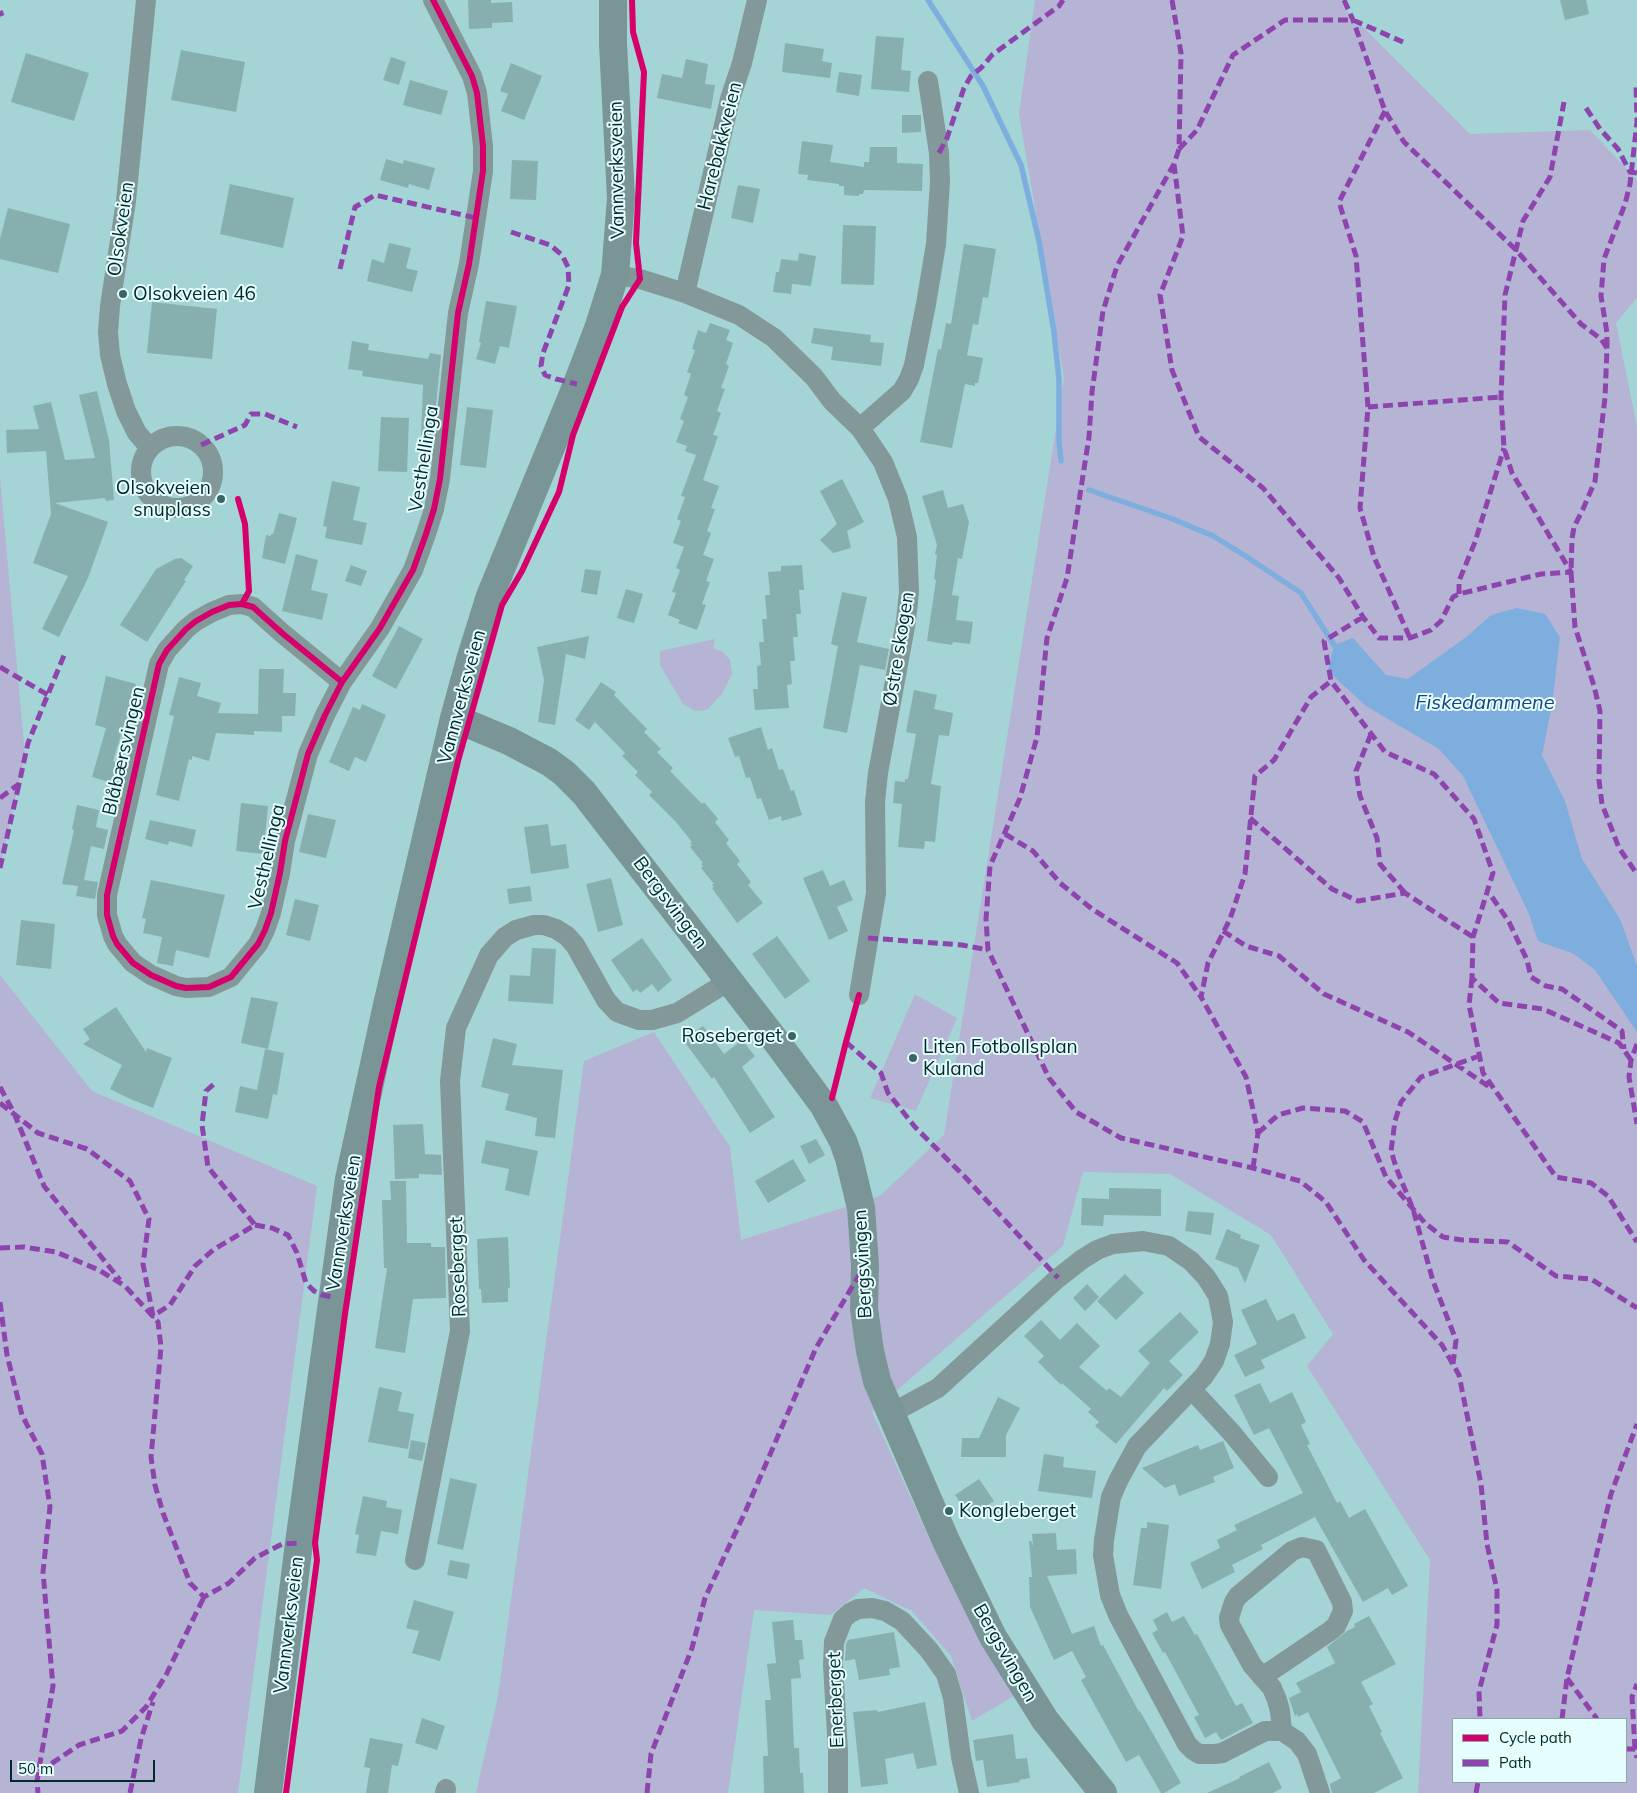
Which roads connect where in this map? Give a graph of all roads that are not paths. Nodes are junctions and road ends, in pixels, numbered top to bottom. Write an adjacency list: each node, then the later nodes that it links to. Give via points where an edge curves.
1 (146, 0): 9 (street, Olsokveien, via 126,201 108,332 110,355 126,411)
2 (433, 0): 10 (street, Vesthellinga, via 462,55 477,93 483,146 482,172 469,264 458,313 434,509 413,570 380,628)
3 (613, 0): 6 (main road, Vannverksveien, via 621,198)
4 (757, 0): 7 (street, Harebakkveien, via 730,99)
5 (928, 81): 8 (street, via 940,182 936,244 926,304 909,380 902,391)
6 (615, 275): 7 (street, Østre skogen); 11 (main road, Vannverksveien, via 577,384 490,596)
7 (685, 293): 8 (street, Østre skogen, via 739,315 774,338)
8 (860, 428): 14 (street, Østre skogen, via 882,462 898,500 907,538 909,592 878,773 875,802 876,893)
9 (150, 448)
10 (342, 682): 12 (street, Vesthellinga, via 308,754 265,930 246,961); 12 (street, Blåbærsvingen, via 253,607 242,604 229,605 196,621 177,638 159,664 110,879 107,915 113,936 133,963 165,982 186,988 204,987)
11 (454, 718): 13 (main road, Bergsvingen, via 549,762 574,782); 21 (main road, Vannverksveien, via 349,1179)
12 (231, 977)
13 (730, 981): 16 (main road, Bergsvingen, via 824,1106 843,1141 861,1208 864,1309 870,1351); 18 (street, Roseberget, via 677,1013 639,1020 617,1012 611,1006 575,945 556,929 544,924 516,930 489,955 456,1028 450,1081 460,1331)
14 (859, 995)
15 (1192, 1390): 16 (street, via 1214,1361 1220,1344 1222,1322 1218,1296 1199,1267 1180,1252 1158,1243 1129,1241 1097,1250 1081,1260 938,1388); 17 (street); 20 (street, via 1138,1446 1111,1497 1103,1555 1110,1595 1193,1750 1199,1754 1222,1753 1266,1732)
16 (890, 1414): 24 (main road, Bergsvingen, via 993,1637 1045,1720)
17 (1268, 1477)
18 (414, 1560)
19 (1262, 1677): 19 (street, via 1230,1625 1231,1609 1238,1596 1292,1551 1302,1547 1316,1550 1342,1602 1343,1611 1330,1631); 20 (street, via 1277,1700)
20 (1282, 1731): 25 (street, via 1297,1741 1306,1754)
21 (268, 1793)
22 (838, 1793): 23 (street, Enerberget, via 834,1642 842,1619 858,1609 872,1608 893,1616 914,1632 946,1674 954,1698)
23 (969, 1793)
24 (1103, 1793)
25 (1320, 1793)

